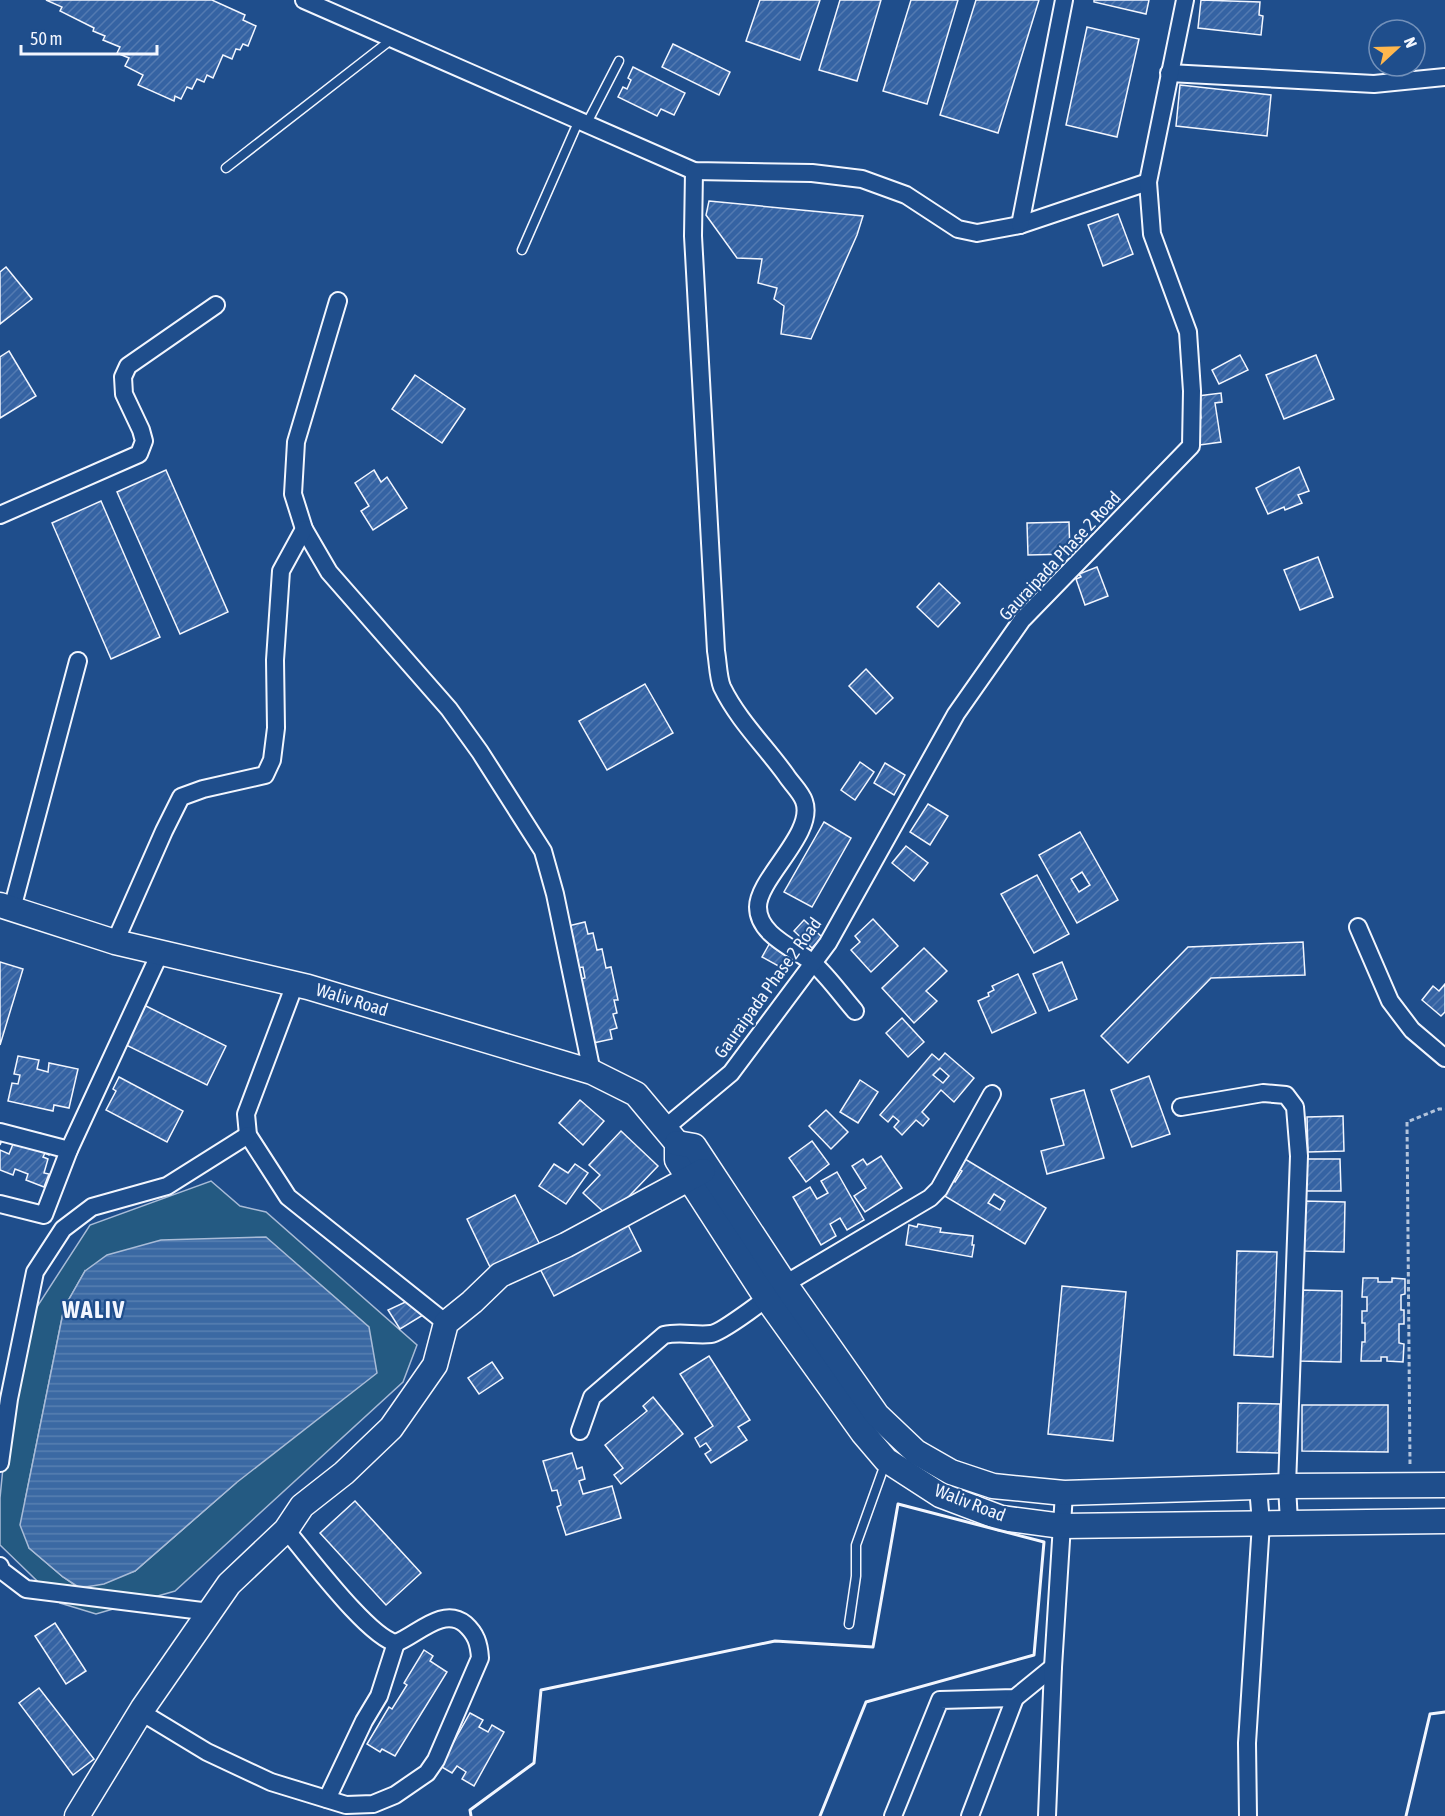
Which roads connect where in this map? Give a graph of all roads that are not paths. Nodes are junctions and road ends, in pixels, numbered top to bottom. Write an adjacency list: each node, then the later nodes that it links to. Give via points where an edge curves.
1 (304, 0): 4 (street)
2 (1064, 0): 12 (street)
3 (1185, 0): 6 (street, Gauraipada Phase 2 Road)
4 (392, 38): 8 (street); 9 (lane)
5 (619, 61): 8 (lane)
6 (1169, 73): 7 (street, via 1374,84); 11 (street, Gauraipada Phase 2 Road)
7 (1445, 77)
8 (583, 121): 10 (street); 13 (lane)
9 (226, 168)
10 (694, 171): 12 (street, via 812,173 862,179 906,195 958,229 977,233); 23 (street, via 693,236 721,685 804,801 806,814 801,830 758,905 760,920 768,930)
11 (1148, 182): 12 (street); 23 (street, Gauraipada Phase 2 Road, via 1152,234 1188,332 1191,446 1022,620 956,714)
12 (1020, 225)
13 (522, 250)
14 (338, 301): 17 (street, via 296,442 293,494)
15 (216, 305): 16 (street, via 128,366 123,376 124,394 144,441 139,454)
16 (0, 515)
17 (304, 529): 21 (street, via 281,571 272,760 265,775 182,797); 27 (street, via 329,572 449,709 543,851)
18 (78, 661): 19 (street)
19 (6, 907): 21 (main road, Waliv Road)
20 (1358, 927): 26 (street, via 1390,1001 1412,1030)
21 (116, 942): 22 (main road, Waliv Road)
22 (160, 953): 24 (main road, Waliv Road); 33 (street)
23 (814, 964): 25 (street); 32 (street, Gauraipada Phase 2 Road, via 731,1073)
24 (295, 984): 27 (main road, Waliv Road); 31 (street, via 246,1114)
25 (855, 1011)
26 (1445, 1058)
27 (592, 1072): 32 (main road, Waliv Road, via 636,1094)
28 (992, 1094): 36 (street, via 939,1189 930,1198)
29 (1181, 1107): 42 (street, via 1263,1093 1286,1095 1295,1107 1299,1156)
30 (0, 1132): 33 (street)
31 (248, 1135): 37 (street, via 288,1197); 40 (street, via 167,1186 92,1207 63,1228 35,1272)
32 (671, 1136): 34 (main road, Waliv Road, via 677,1160)
33 (69, 1150): 35 (street, via 44,1215)
34 (700, 1173): 36 (main road, Waliv Road); 37 (main road, via 566,1245 500,1275)
35 (0, 1204)
36 (776, 1292): 38 (street, via 713,1334 664,1335 592,1397); 39 (main road, Waliv Road, via 863,1433); 44 (main road, Waliv Road, via 877,1415 916,1452 951,1472 993,1486)
37 (446, 1323): 49 (main road, via 435,1365 391,1428 302,1506)
38 (580, 1431)
39 (886, 1460): 48 (main road, Waliv Road, via 940,1495 1001,1518); 52 (lane, via 856,1545)
40 (0, 1463)
41 (1445, 1485): 42 (main road, Waliv Road)
42 (1287, 1486): 43 (main road, Waliv Road); 46 (street)
43 (1258, 1487): 44 (main road, Waliv Road); 47 (street)
44 (1064, 1493): 48 (street)
45 (1445, 1521): 46 (main road, Waliv Road)
46 (1289, 1522): 47 (main road, Waliv Road)
47 (1261, 1523): 48 (main road, Waliv Road); 62 (street, via 1247,1743)
48 (1062, 1526): 54 (street)
49 (286, 1530): 51 (main road, via 229,1584); 53 (street, via 366,1624 387,1641)
50 (0, 1566): 51 (street, via 26,1589)
51 (210, 1612): 56 (main road)
52 (849, 1624)
53 (396, 1643): 57 (street, via 379,1696); 57 (street, via 449,1618 472,1630 479,1642 480,1658 428,1773 373,1804 346,1805)
54 (1053, 1667): 55 (street); 61 (street)
55 (1015, 1698): 59 (street, via 940,1700); 60 (street)
56 (141, 1712): 57 (street, via 207,1752 271,1782); 58 (main road)
57 (327, 1799)
58 (76, 1816)
59 (893, 1816)
60 (970, 1816)
61 (1047, 1816)
62 (1248, 1816)

